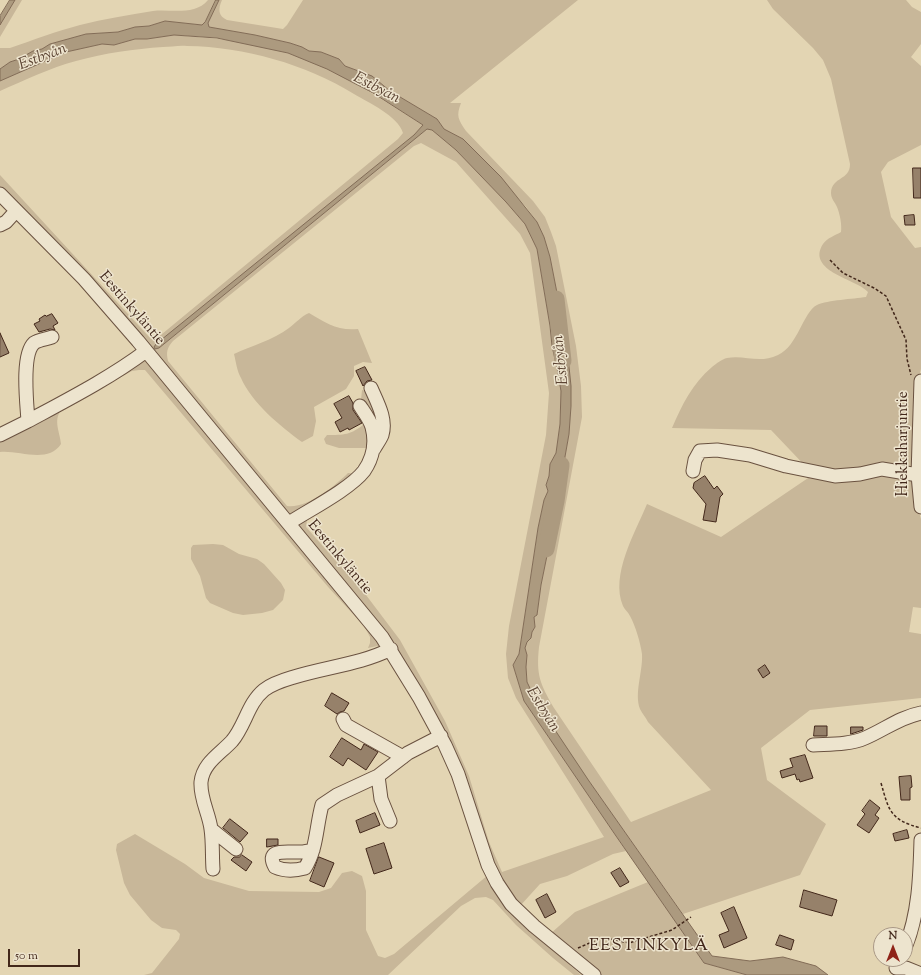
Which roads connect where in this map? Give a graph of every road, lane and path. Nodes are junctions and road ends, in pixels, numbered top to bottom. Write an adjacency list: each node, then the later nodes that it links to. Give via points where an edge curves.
1 (0, 194): 2 (street, Eestinkyläntie)
2 (16, 211): 3 (street); 6 (street, Eestinkyläntie, via 84,279)
3 (0, 225)
4 (830, 260): 7 (path, via 843,273 886,296 906,340 907,359 912,377)
5 (52, 337): 10 (street, via 35,342 30,349 26,374)
6 (146, 351): 10 (street); 16 (street, Eestinkyläntie)
7 (920, 383): 14 (street, Hiekkaharjuntie)
8 (371, 388): 12 (street, via 384,423 382,435)
9 (360, 406): 12 (street, via 372,427)
10 (28, 421): 11 (street)
11 (0, 435)
12 (374, 449): 16 (street, via 364,470 351,483)
13 (693, 471): 14 (street, via 700,451 717,450 750,455 786,466 835,476 882,469)
14 (918, 475): 15 (street, Hiekkaharjuntie)
15 (921, 507)
16 (289, 523): 17 (street, Eestinkyläntie)
17 (391, 649): 20 (street, Eestinkyläntie); 26 (street, via 378,655 275,683 263,691 232,741 206,767 201,780 201,792)
18 (921, 713): 21 (street, via 910,715 864,739)
19 (343, 719): 22 (street, via 346,725)
20 (441, 736): 22 (street); 35 (street, Eestinkyläntie, via 458,774 488,865 497,883 511,904)
21 (813, 745)
22 (403, 757): 23 (street)
23 (378, 776): 25 (street, via 381,799); 30 (street, via 322,805)
24 (881, 783): 27 (path, via 888,806 895,817)
25 (390, 821)
26 (211, 828): 29 (street); 31 (street)
27 (921, 828)
28 (921, 840): 32 (street)
29 (236, 849)
30 (313, 850)
31 (213, 869)
32 (918, 913): 34 (street)
33 (691, 917): 35 (path, via 672,930 628,943 599,938)
34 (913, 927)
35 (567, 953): 38 (street, Eestinkyläntie)
36 (896, 967): 37 (street)
37 (921, 974)
38 (594, 975)

